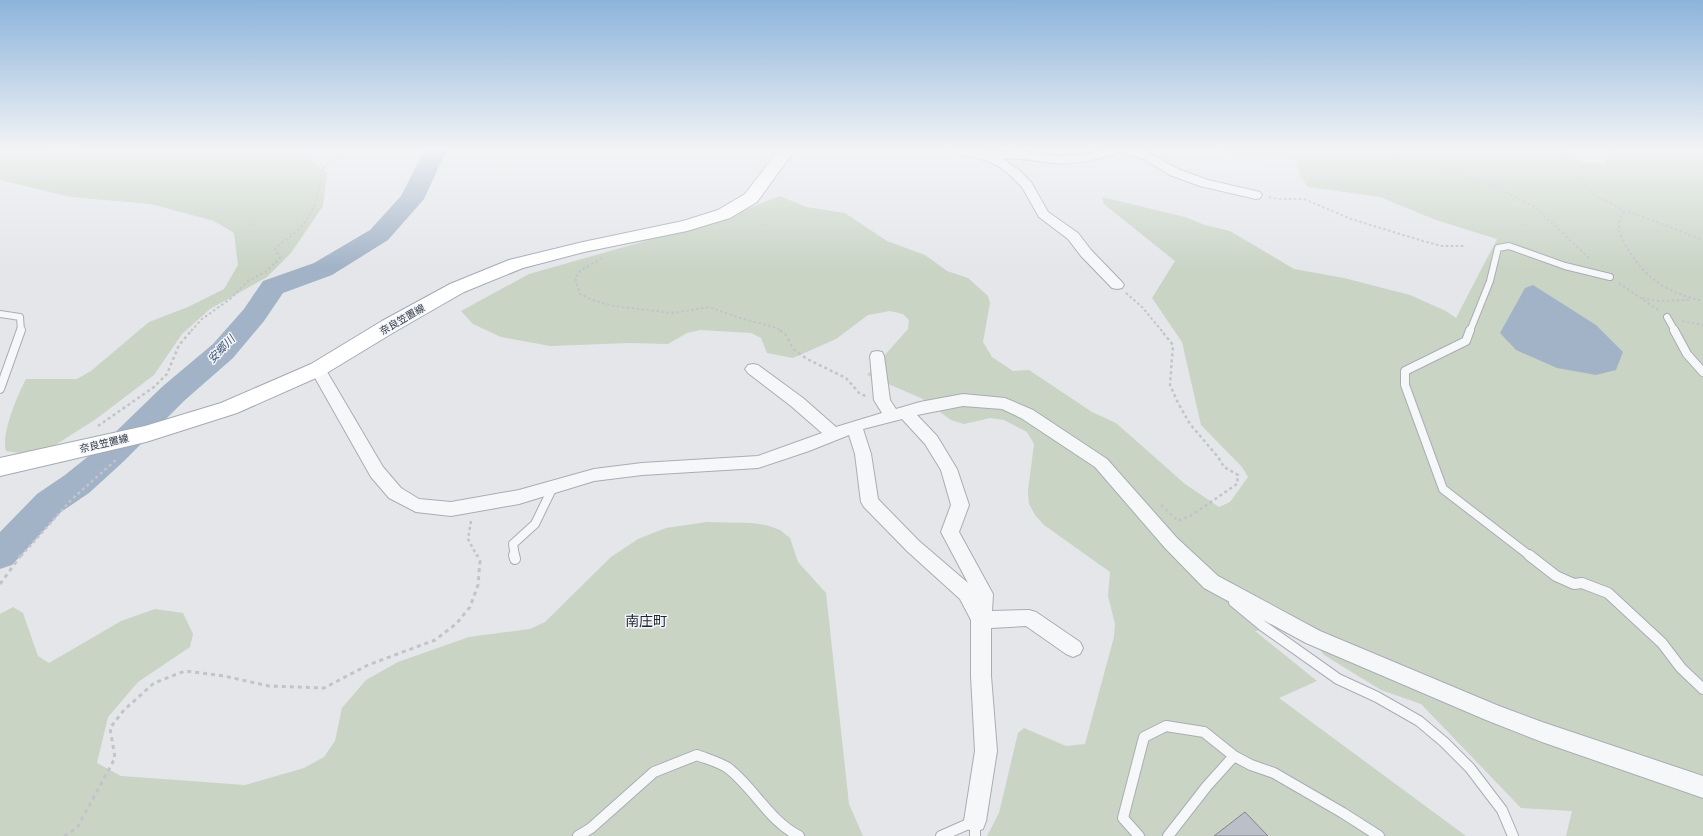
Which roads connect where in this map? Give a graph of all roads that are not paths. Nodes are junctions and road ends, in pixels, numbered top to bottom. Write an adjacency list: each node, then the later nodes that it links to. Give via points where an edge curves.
1 (756, 190): 11 (main road, 奈良笠置線, via 750,198 724,214 688,226 583,247 516,264 457,288)
2 (1030, 190): 6 (street, via 1043,214 1073,236)
3 (1234, 190): 4 (street)
4 (1256, 195)
5 (1610, 277): 23 (lane, via 1565,266 1509,246 1498,248 1490,281 1466,341 1405,371 1405,385 1443,490 1556,576 1574,584 1582,583 1608,593 1662,644 1681,668)
6 (1117, 285)
7 (0, 314): 13 (lane, via 20,317 21,332)
8 (1667, 317): 12 (lane, via 1687,354)
9 (877, 356): 14 (street, via 882,400)
10 (753, 368): 16 (street)
11 (318, 369): 17 (main road, 奈良笠置線, via 229,408 139,436 119,448); 18 (street, via 377,472 395,493 416,505 451,509 519,497)
12 (1703, 372)
13 (0, 389)
14 (899, 414): 15 (street); 20 (street, via 963,400 1005,404 1027,414 1101,463 1171,543); 21 (street, via 931,440 949,469 960,505 950,532 984,594)
15 (854, 426): 16 (street); 21 (street, via 863,454 870,502 913,546 967,593)
16 (834, 434): 18 (street, via 758,462 594,475)
17 (0, 467)
18 (553, 487): 19 (lane, via 535,524 513,544)
19 (515, 559)
20 (1211, 582): 25 (street, via 1313,637 1493,713); 33 (lane, via 1263,626 1338,680 1377,697 1419,721 1444,742 1470,768 1502,810)
21 (981, 620): 22 (street, via 1029,618); 26 (street, via 981,676 986,751)
22 (1074, 648)
23 (1703, 689)
24 (1234, 756): 30 (lane, via 1204,732 1166,726 1144,737 1123,818); 31 (lane); 32 (lane, via 1274,773 1343,812)
25 (1703, 787)
26 (975, 828): 29 (lane)
27 (578, 836): 28 (lane, via 591,828 654,772 697,754 729,769 779,820)
28 (799, 836)
29 (941, 836)
30 (1139, 836)
31 (1168, 836)
32 (1379, 836)
33 (1513, 836)

